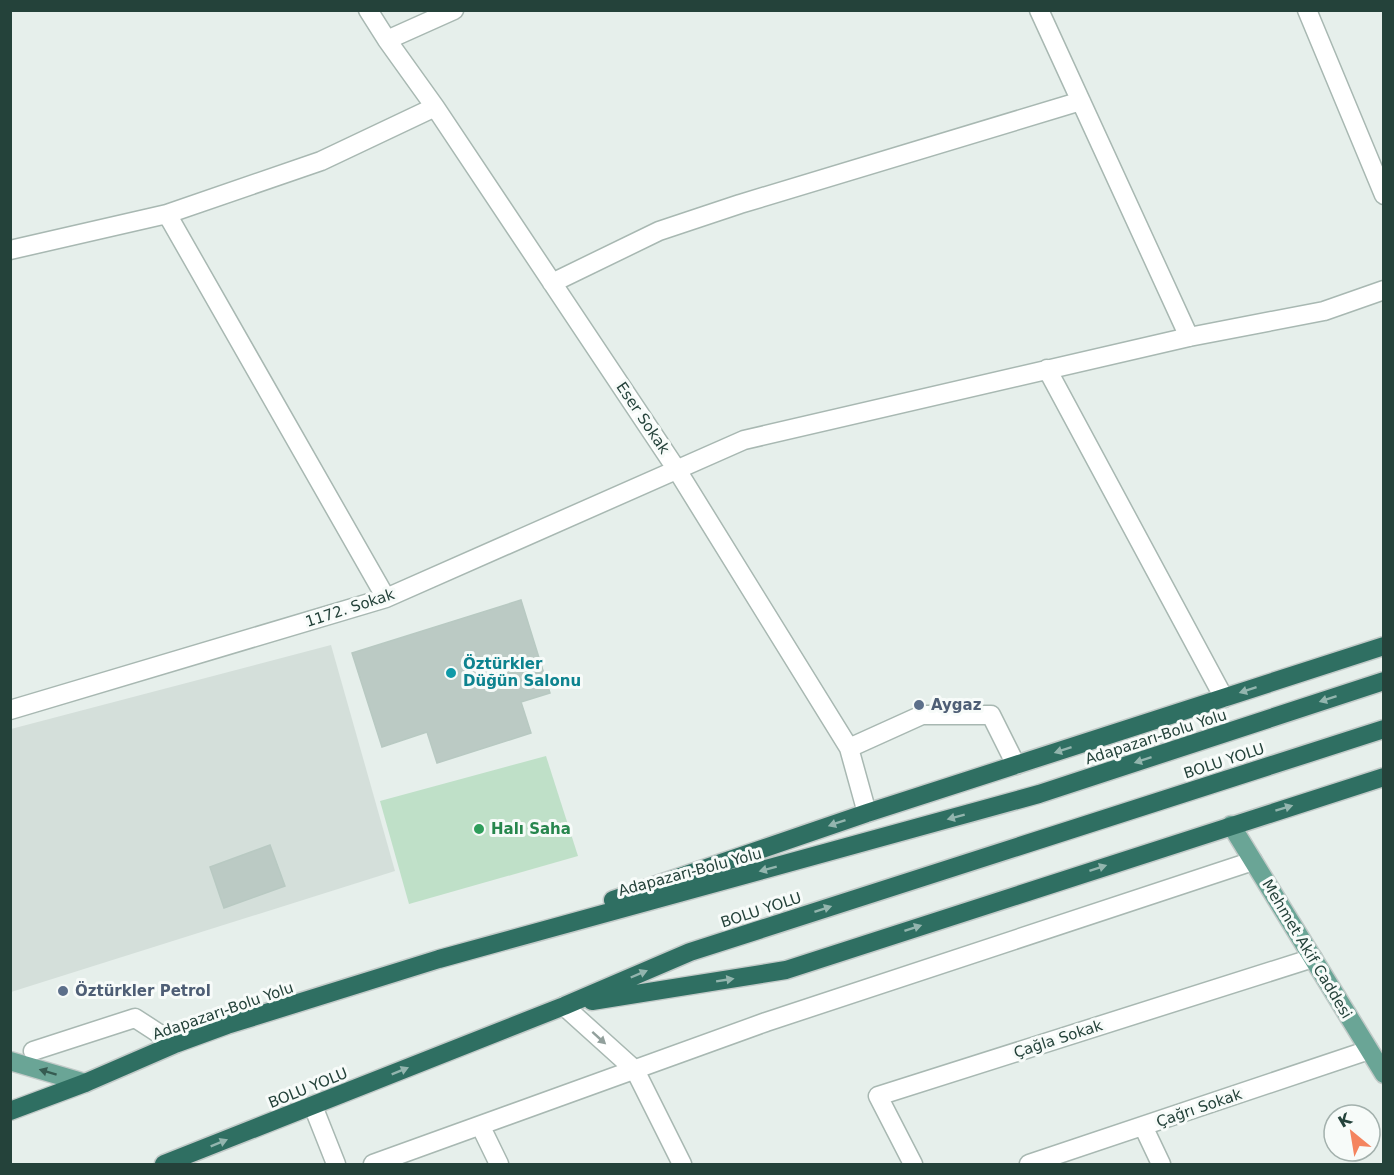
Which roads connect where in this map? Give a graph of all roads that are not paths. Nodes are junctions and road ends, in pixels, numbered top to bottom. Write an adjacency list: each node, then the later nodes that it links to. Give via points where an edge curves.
1 (368, 10): 5 (street, Eser Sokak)
2 (454, 10): 5 (street)
3 (1039, 10): 6 (street)
4 (1307, 10): 8 (street)
5 (387, 40): 7 (street, Eser Sokak)
6 (1081, 101): 11 (street, via 669,228); 13 (street)
7 (435, 107): 9 (street, via 321,161); 11 (street, Eser Sokak)
8 (1383, 195)
9 (166, 214): 10 (street); 16 (street)
10 (10, 250)
11 (552, 283): 15 (street, Eser Sokak)
12 (1383, 290): 13 (street, 1172. Sokak, via 1324,311)
13 (1189, 337): 14 (street, 1172. Sokak)
14 (1047, 369): 15 (street, 1172. Sokak, via 744,440); 19 (street)
15 (677, 470): 16 (street, 1172. Sokak); 22 (street, Eser Sokak)
16 (386, 598): 20 (street, 1172. Sokak)
17 (1383, 645): 19 (highway, one-way to 19)
18 (1383, 681): 29 (highway, Adapazarı-Bolu Yolu, one-way to 29, via 1039,794)
19 (1224, 698): 23 (highway, one-way to 23)
20 (10, 710)
21 (1383, 729): 30 (highway, BOLU YOLU, one-way to 21, via 690,952)
22 (849, 748): 23 (street, via 922,715 991,715); 25 (street, Eser Sokak)
23 (1016, 765): 25 (highway)
24 (1382, 779): 26 (highway, one-way to 24)
25 (867, 813): 29 (highway, one-way to 29)
26 (1231, 825): 27 (main road, Mehmet Akif Caddesi); 30 (highway, one-way to 26, via 786,970)
27 (1253, 861): 28 (main road, Mehmet Akif Caddesi); 35 (street, via 766,1022)
28 (1312, 958): 32 (main road, Mehmet Akif Caddesi); 47 (street, Çağla Sokak, via 878,1095)
29 (439, 959): 31 (highway, Adapazarı-Bolu Yolu)
30 (564, 1006): 35 (street, one-way to 35); 38 (highway, BOLU YOLU, one-way to 30)
31 (175, 1044): 33 (street, via 135,1018); 37 (highway, Adapazarı-Bolu Yolu)
32 (1369, 1050): 36 (main road, Mehmet Akif Caddesi); 40 (street, Çağrı Sokak)
33 (33, 1051)
34 (10, 1061): 37 (main road, one-way to 34)
35 (634, 1070): 41 (street); 46 (street)
36 (1383, 1074)
37 (85, 1083): 39 (highway, Adapazarı-Bolu Yolu)
38 (313, 1106): 42 (highway, BOLU YOLU, one-way to 38); 43 (street)
39 (10, 1111)
40 (1143, 1126): 48 (street, Çağrı Sokak); 49 (street)
41 (481, 1127): 44 (street); 45 (street)
42 (164, 1164)
43 (336, 1164)
44 (373, 1164)
45 (499, 1164)
46 (682, 1164)
47 (913, 1164)
48 (1029, 1164)
49 (1161, 1164)

